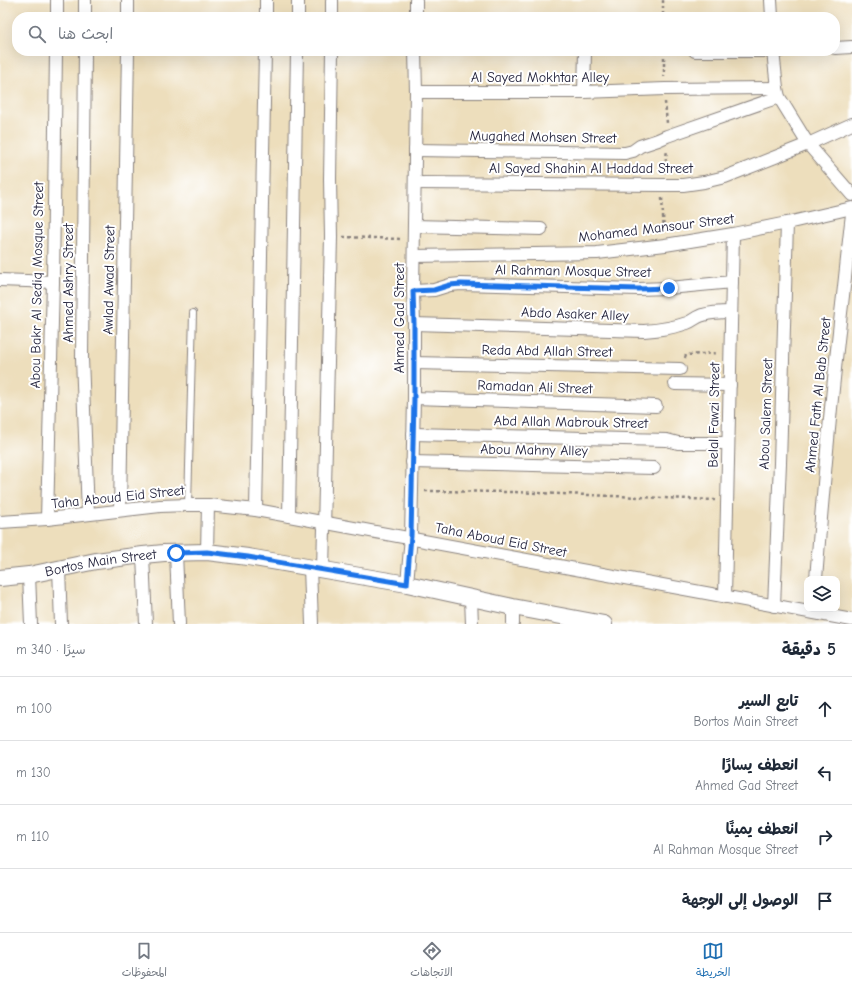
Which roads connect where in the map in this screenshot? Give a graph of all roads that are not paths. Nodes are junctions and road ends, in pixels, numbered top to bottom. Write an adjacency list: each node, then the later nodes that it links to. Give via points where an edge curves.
1 (57, 0): 9 (street)
2 (85, 0): 10 (street)
3 (128, 0): 11 (street)
4 (266, 0): 12 (street)
5 (298, 0): 13 (street)
6 (332, 0): 14 (street)
7 (416, 0): 15 (street)
8 (771, 0): 16 (street)
9 (57, 12)
10 (85, 12)
11 (128, 12)
12 (266, 12)
13 (298, 12)
14 (332, 12)
15 (416, 12)
16 (772, 12)
17 (852, 47): 18 (street)
18 (840, 48)
19 (56, 56): 44 (street, Abou Bakr Al Sediq Mosque Street)
20 (85, 56): 64 (street, Ahmed Ashry Street, via 82,358)
21 (128, 56): 62 (street, Awlad Awad Street)
22 (265, 56): 63 (street)
23 (297, 56): 65 (street)
24 (332, 56): 68 (street, via 331,237)
25 (415, 56): 28 (street, Ahmed Gad Street)
26 (585, 56): 29 (street)
27 (774, 56): 30 (street)
28 (416, 92): 29 (street, Al Sayed Mokhtar Alley); 33 (street, Ahmed Gad Street)
29 (584, 92): 30 (street, Al Sayed Mokhtar Alley, via 665,89)
30 (778, 92): 32 (street); 33 (street, Mugahed Mohsen Street, via 625,153)
31 (852, 124): 32 (street, Al Sayed Shahin Al Haddad Street)
32 (808, 144): 34 (street, Al Sayed Shahin Al Haddad Street, via 725,177 683,185); 35 (street)
33 (415, 150): 34 (street, Ahmed Gad Street)
34 (415, 183): 39 (street, Ahmed Gad Street)
35 (850, 189)
36 (852, 208): 38 (street, Mohamed Mansour Street)
37 (852, 214): 76 (street, Ahmed Fath Al Bab Street, via 822,497)
38 (787, 223): 41 (street, Mohamed Mansour Street); 81 (street, Abou Salem Street)
39 (414, 226): 40 (street); 42 (street, Ahmed Gad Street)
40 (541, 229)
41 (733, 234): 42 (street, Mohamed Mansour Street, via 597,253); 45 (street, Belal Fawzi Street)
42 (414, 256): 46 (street, Ahmed Gad Street)
43 (0, 280): 44 (street)
44 (53, 282): 66 (street, Abou Bakr Al Sediq Mosque Street)
45 (732, 282): 46 (street, Al Rahman Mosque Street, via 638,289 461,284 434,290); 47 (street, Belal Fawzi Street)
46 (413, 291): 49 (street, Ahmed Gad Street)
47 (731, 312): 49 (street, Abdo Asaker Alley, via 708,314 674,327 644,331); 53 (street, Belal Fawzi Street)
48 (193, 313): 60 (lane)
49 (414, 324): 50 (street, Ahmed Gad Street)
50 (414, 363): 51 (street, Reda Abd Allah Street); 54 (street, Ahmed Gad Street)
51 (680, 369)
52 (675, 384): 53 (street)
53 (730, 385): 57 (street, Belal Fawzi Street)
54 (414, 398): 55 (street, Ramadan Ali Street); 56 (street, Ahmed Gad Street)
55 (656, 406)
56 (413, 434): 57 (street, Abd Allah Mabrouk Street); 58 (street, Ahmed Gad Street)
57 (728, 443): 79 (street, Belal Fawzi Street)
58 (412, 462): 59 (street, Abou Mahny Alley); 69 (street, Ahmed Gad Street)
59 (654, 468)
60 (188, 505): 61 (street, Taha Aboud Eid Street); 62 (street, Taha Aboud Eid Street)
61 (208, 505): 63 (street, Taha Aboud Eid Street); 70 (street)
62 (120, 510): 64 (street, Taha Aboud Eid Street)
63 (256, 510): 65 (street, Taha Aboud Eid Street)
64 (88, 514): 66 (street, Taha Aboud Eid Street)
65 (289, 516): 68 (street, Taha Aboud Eid Street)
66 (47, 520): 67 (street, Taha Aboud Eid Street)
67 (0, 522)
68 (323, 522): 69 (street, Taha Aboud Eid Street); 74 (street)
69 (411, 538): 78 (street, Ahmed Gad Street); 79 (street, Taha Aboud Eid Street)
70 (207, 552): 71 (street, Bortos Main Street); 74 (street, Bortos Main Street)
71 (176, 553): 72 (street, Bortos Main Street); 88 (street)
72 (143, 555): 73 (street, Bortos Main Street); 87 (street)
73 (59, 568): 75 (street, Bortos Main Street); 86 (street)
74 (316, 569): 78 (street, Bortos Main Street); 89 (street)
75 (29, 575): 77 (street, Bortos Main Street); 85 (street)
76 (816, 576)
77 (0, 578)
78 (407, 584): 80 (street, Bortos Main Street)
79 (725, 597): 81 (street, Taha Aboud Eid Street)
80 (471, 598): 82 (street, Bortos Main Street); 90 (street)
81 (774, 606): 83 (street, Taha Aboud Eid Street)
82 (513, 607): 91 (street); 92 (street, Bortos Main Street)
83 (813, 615): 84 (street, Taha Aboud Eid Street)
84 (852, 620)
85 (31, 624)
86 (61, 624)
87 (146, 624)
88 (179, 624)
89 (312, 624)
90 (472, 624)
91 (514, 624)
92 (604, 624)

